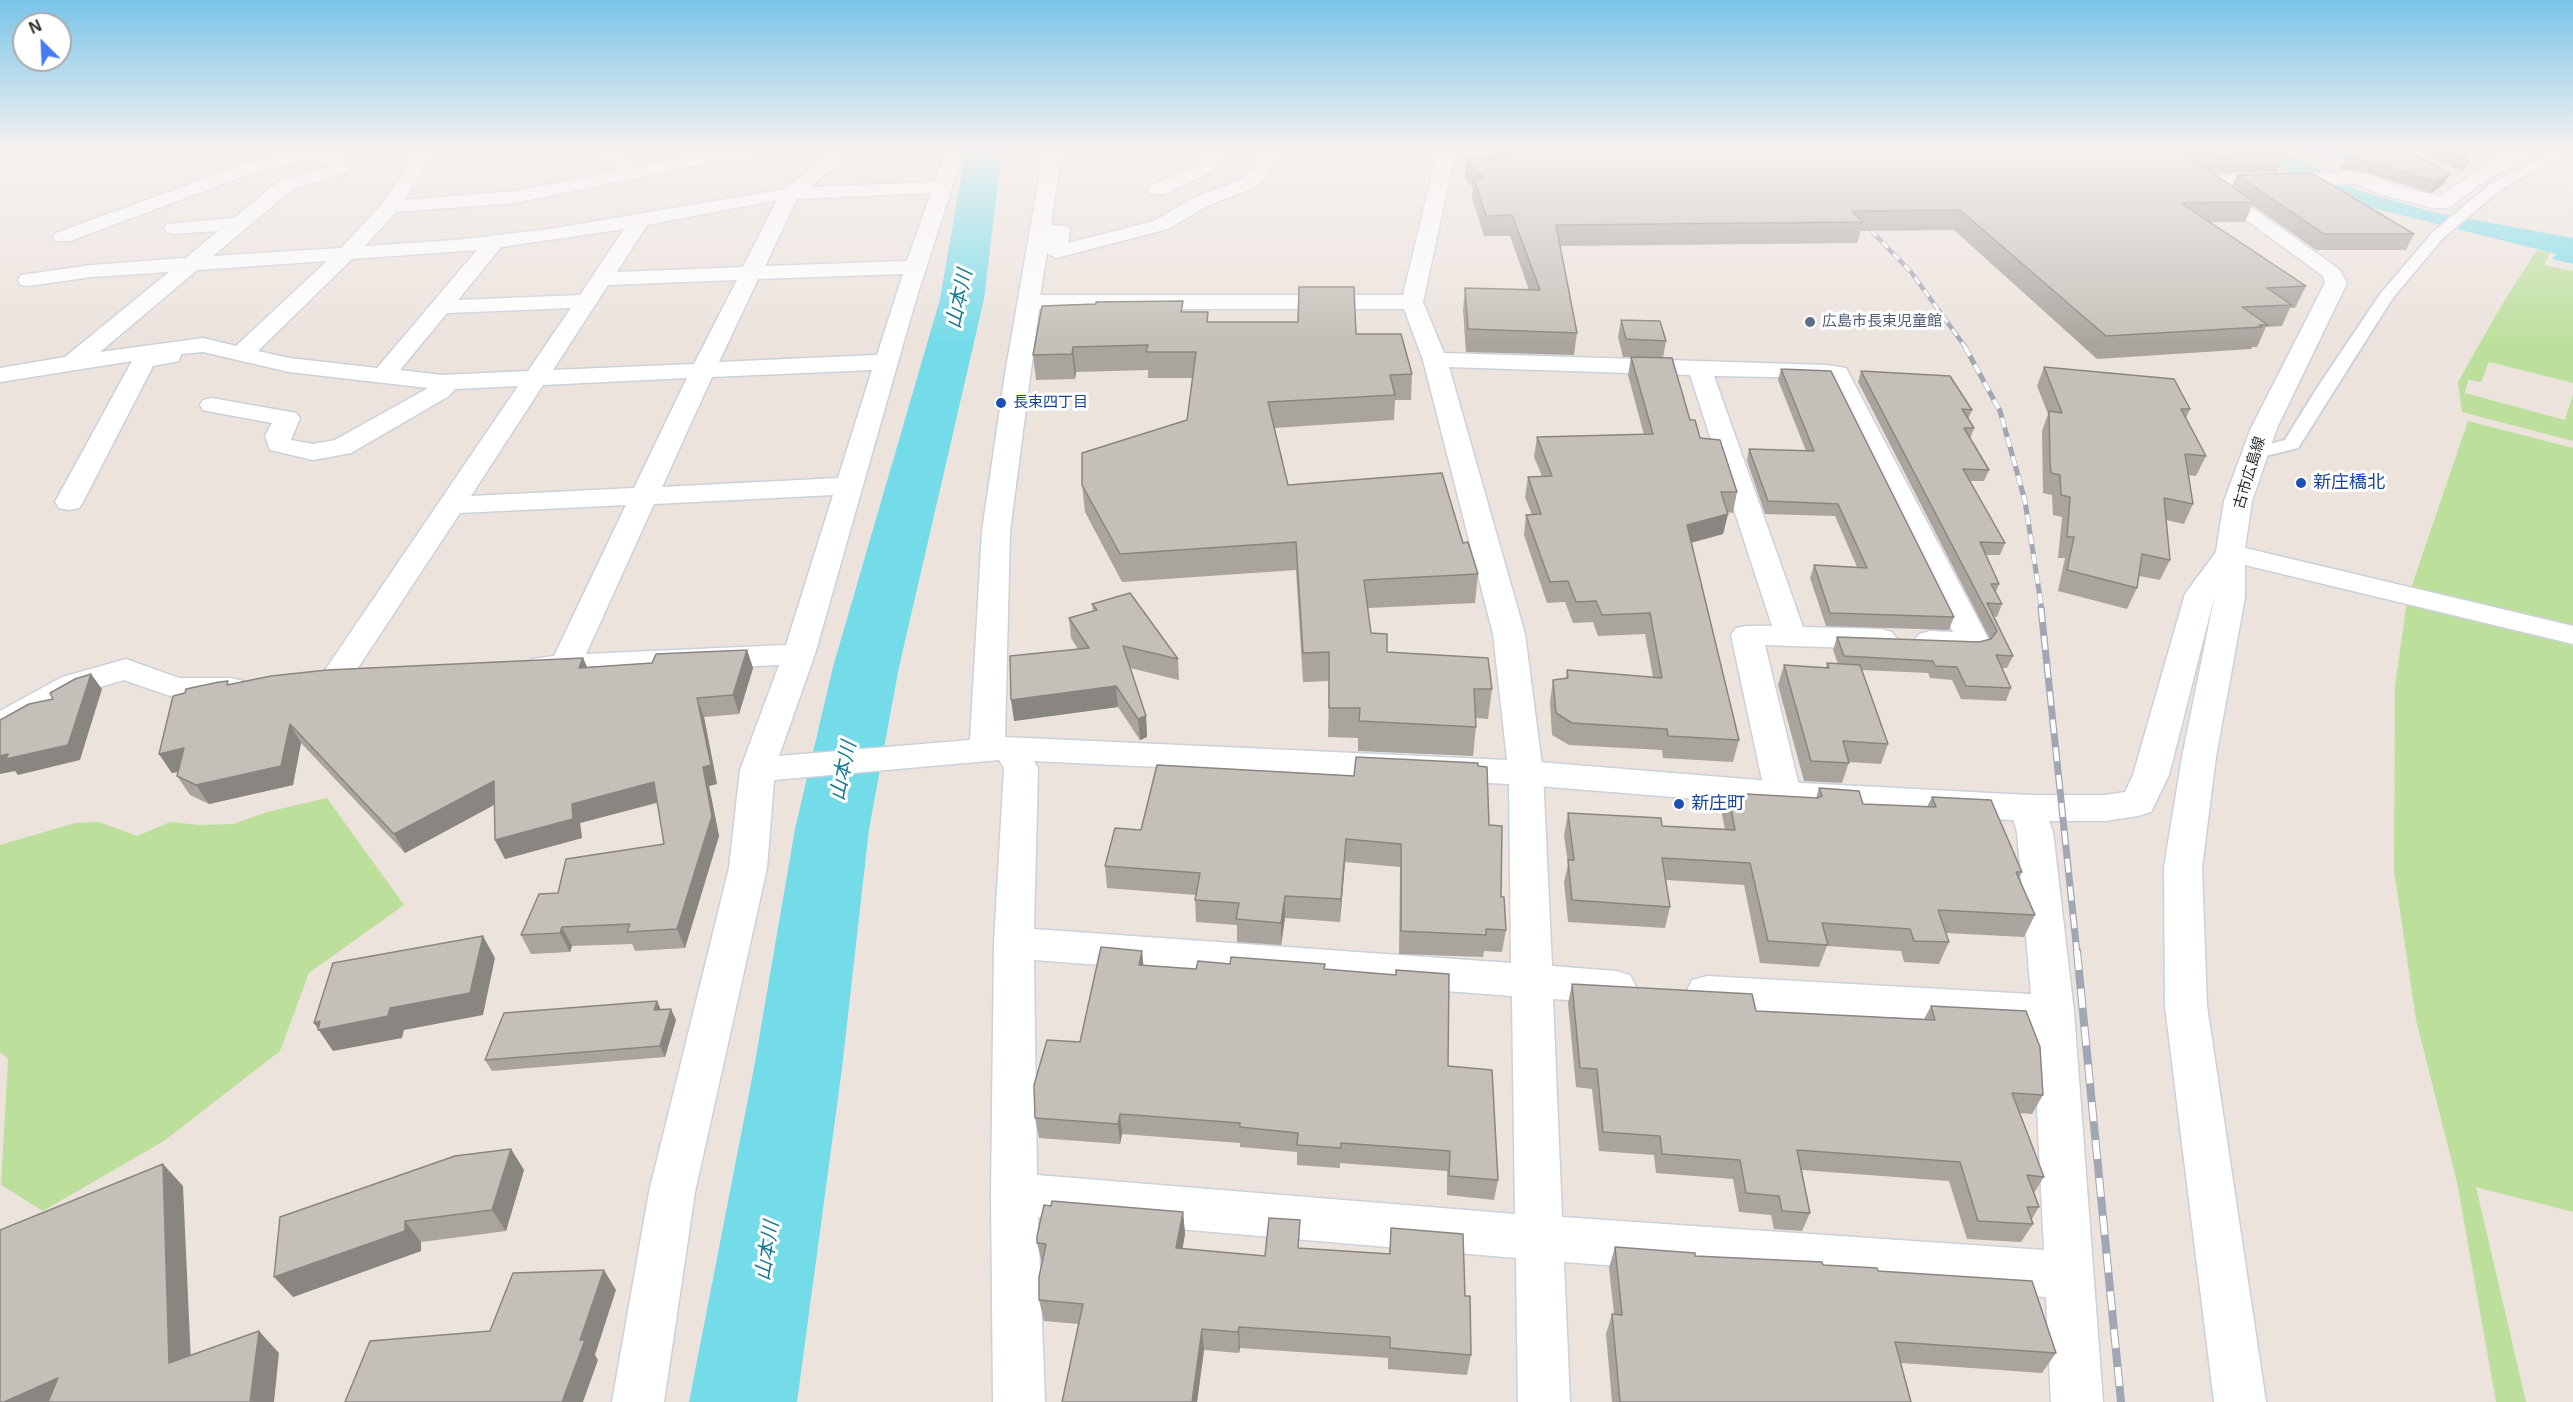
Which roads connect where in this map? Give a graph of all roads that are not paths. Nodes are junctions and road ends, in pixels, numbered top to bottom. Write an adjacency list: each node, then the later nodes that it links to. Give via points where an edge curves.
1 (124, 214): 16 (street)
2 (251, 214): 13 (street)
3 (383, 214): 18 (street)
4 (673, 214): 12 (street)
5 (780, 214): 21 (street)
6 (933, 214): 20 (street)
7 (1043, 214): 15 (street)
8 (1179, 214): 15 (street, via 1161,225 1056,252 1060,230)
9 (1432, 214): 26 (street)
10 (2248, 214): 39 (street, 古市広島線, via 2332,273 2336,283)
11 (2463, 214): 39 (lane, via 2438,235 2386,296 2292,444)
12 (640, 221): 17 (street); 22 (street)
13 (240, 224): 14 (street); 19 (street)
14 (174, 228)
15 (1040, 231): 25 (street)
16 (63, 237)
17 (495, 241): 18 (street); 27 (street)
18 (347, 253): 19 (street); 28 (street)
19 (194, 263): 23 (street); 31 (street)
20 (916, 267): 21 (street); 30 (street)
21 (751, 274): 22 (street); 33 (street)
22 (601, 279): 24 (street)
23 (29, 280)
24 (586, 302): 27 (street); 36 (street)
25 (1029, 302): 26 (street); 55 (street, via 996,531)
26 (1412, 302): 29 (street)
27 (440, 307): 35 (street)
28 (231, 352): 31 (street, via 202,345); 35 (street, via 289,365); 42 (street, via 144,361)
29 (1435, 360): 32 (street); 57 (street, via 1509,634)
30 (887, 362): 33 (street); 40 (street)
31 (72, 363): 34 (street)
32 (1700, 369): 46 (street); 46 (street, via 1849,373 1974,642)
33 (703, 370): 36 (street); 41 (street)
34 (0, 375)
35 (383, 376): 37 (street)
36 (536, 377): 37 (street); 43 (street)
37 (448, 381): 38 (street, via 440,391 342,447 312,452 279,445 278,436 287,418)
38 (212, 405)
39 (2253, 454): 44 (street, 古市広島線, via 2238,501)
40 (850, 486): 41 (street); 47 (street)
41 (644, 495): 43 (street); 48 (street)
42 (69, 502)
43 (451, 505): 51 (street)
44 (2230, 553): 45 (street); 59 (street, via 2200,594 2151,775 2138,803 2104,808); 70 (street, 古市広島線, via 2229,597 2183,867 2186,1006)
45 (2573, 635)
46 (1791, 637): 58 (street, via 1747,635)
47 (799, 654): 48 (street); 56 (street)
48 (565, 665): 49 (street)
49 (517, 667)
50 (373, 674): 51 (street)
51 (337, 676): 52 (street)
52 (303, 680)
53 (258, 685): 54 (street, via 176,688 126,669 74,684)
54 (0, 725)
55 (987, 750): 56 (street); 57 (street); 60 (street, via 1022,768)
56 (769, 769): 66 (street, via 672,1192)
57 (1526, 773): 58 (street); 61 (street)
58 (1783, 794): 59 (street)
59 (2028, 808): 62 (street, via 2035,832)
60 (1014, 943): 61 (street); 63 (street)
61 (1530, 982): 62 (street); 64 (street)
62 (2053, 1012): 65 (street)
63 (1014, 1194): 64 (street); 67 (street)
64 (1538, 1238): 65 (street); 68 (street)
65 (2069, 1275): 69 (street)
66 (638, 1402)
67 (1019, 1402)
68 (1544, 1402)
69 (2077, 1402)
70 (2240, 1402)

